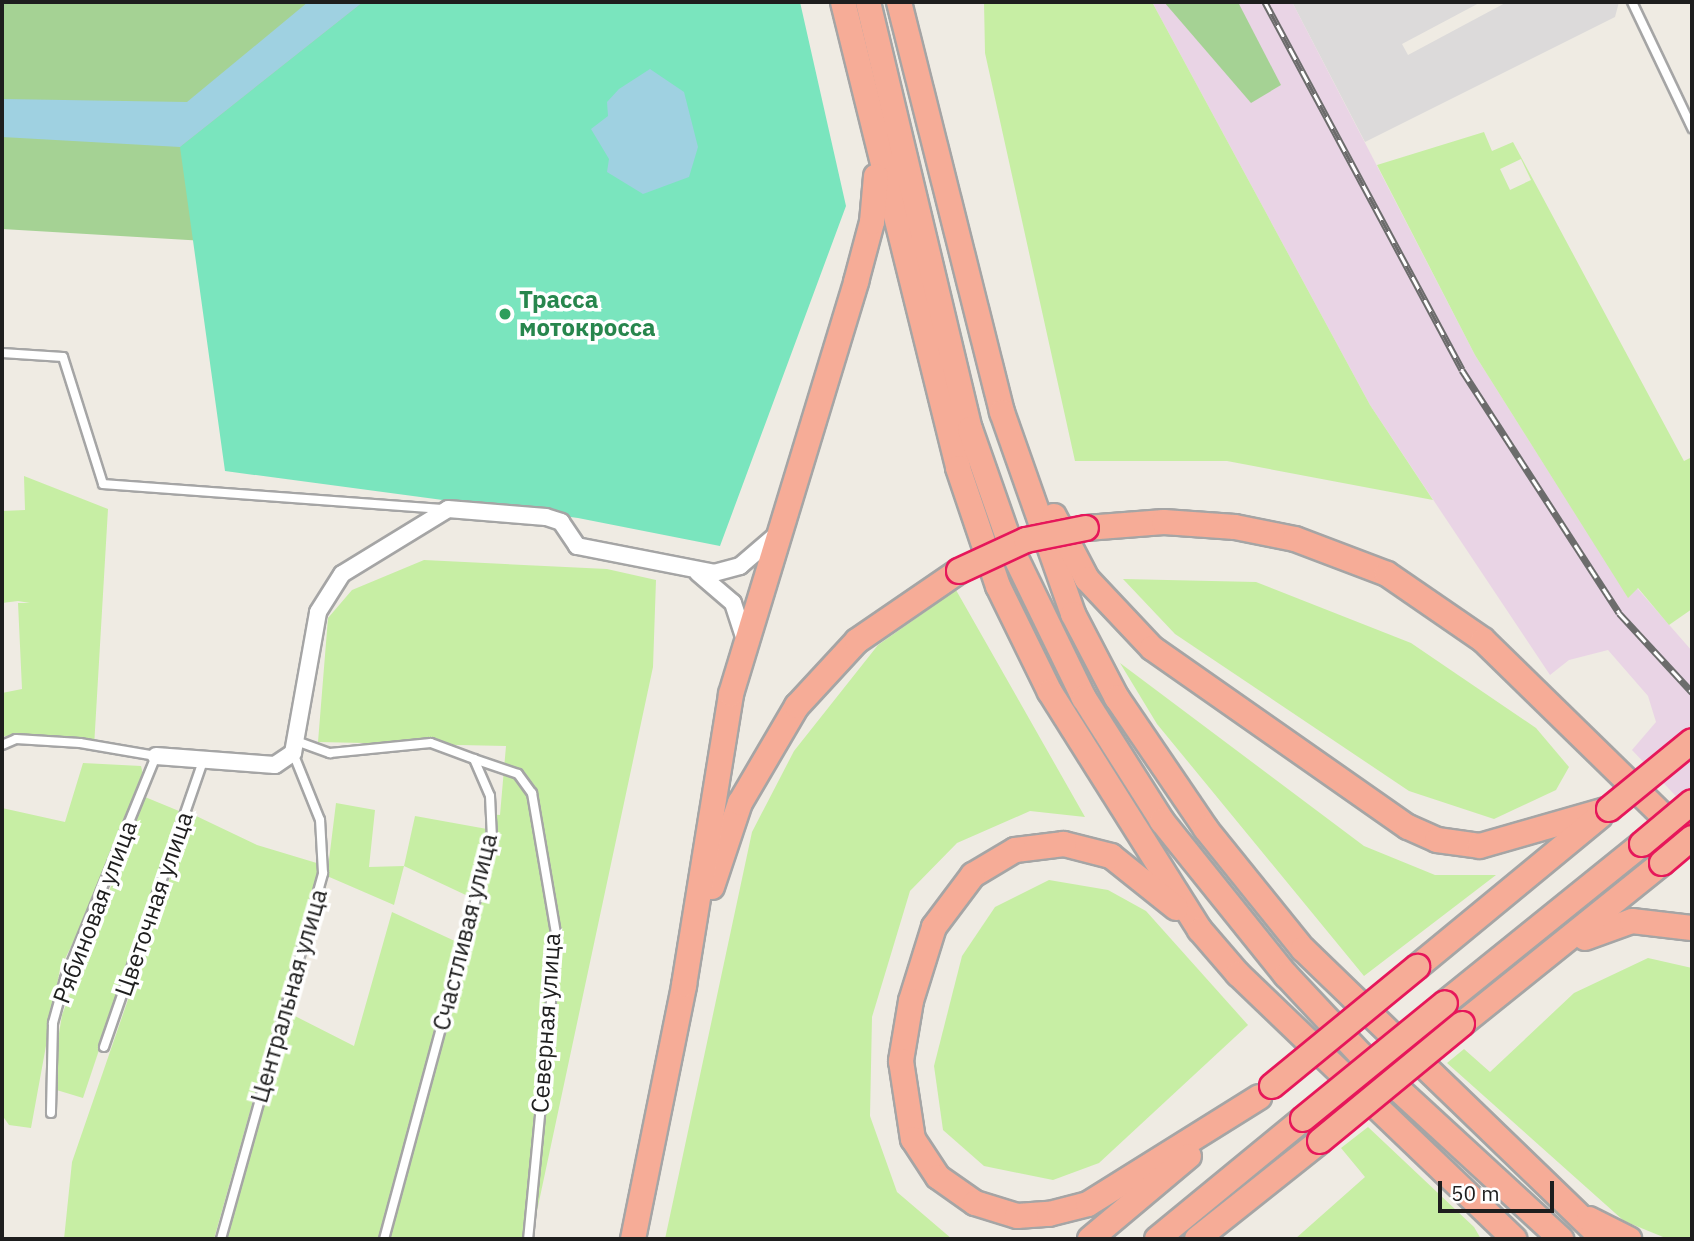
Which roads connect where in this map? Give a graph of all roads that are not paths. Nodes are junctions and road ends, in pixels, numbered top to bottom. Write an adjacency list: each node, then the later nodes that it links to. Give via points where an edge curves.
1 (843, 2): 6 (highway)
2 (868, 2): 41 (highway, via 970,429 1013,552 1078,688 1161,821 1286,975 1361,1055)
3 (899, 2): 8 (highway)
4 (1632, 2): 5 (lane)
5 (1692, 128)
6 (877, 144): 10 (highway, via 872,222); 24 (highway, via 954,456 998,586 1076,739)
7 (2, 354): 9 (lane, via 63,357 103,484)
8 (1002, 412): 20 (highway, via 1070,555 1110,608 1178,668 1379,810 1437,840 1480,846); 30 (highway, via 1089,647 1206,829 1303,949)
9 (448, 509): 11 (street, via 546,517 561,522 576,546); 15 (street, via 342,573 324,602)
10 (780, 530): 11 (street, via 734,570); 12 (highway)
11 (693, 570): 12 (street, via 733,603)
12 (746, 644): 25 (highway, via 731,694)
13 (1692, 741): 20 (highway, bridge)
14 (2, 745): 16 (lane, via 16,740 80,743)
15 (296, 748): 17 (lane, via 330,753 431,743); 18 (street, via 275,765); 33 (lane, Центральная улица, via 320,820 323,873)
16 (156, 756): 18 (street); 29 (lane, Рябиновая улица, via 65,979 53,1023)
17 (474, 759): 34 (lane, Счастливая улица, via 490,796 492,839); 35 (lane, Северная улица, via 518,774 531,793 557,939)
18 (203, 761): 27 (lane, Цветочная улица)
19 (1692, 802): 38 (highway, bridge)
20 (1609, 809): 28 (highway, bridge)
21 (1692, 838): 26 (highway, bridge)
22 (1692, 844): 25 (highway, bridge, via 1483,640 1387,574 1318,546 1235,527 1164,522 1086,528 1026,540 959,571 857,640 777,734 736,813)
23 (1692, 928): 26 (highway, via 1651,921 1600,929)
24 (1200, 930): 28 (highway, via 1136,873 1090,849 1038,844 1015,850 973,875 934,928 911,1001 902,1092 913,1139 938,1177 975,1203 1017,1216 1049,1214 1088,1204); 31 (highway, via 1277,1017)
25 (688, 965): 36 (highway)
26 (1533, 969): 32 (highway, bridge)
27 (104, 1047)
28 (1266, 1092): 37 (highway)
29 (51, 1113)
30 (1577, 1213): 42 (highway); 43 (highway)
31 (1488, 1215): 39 (highway); 40 (highway)
32 (1206, 1235)
33 (221, 1239)
34 (384, 1239)
35 (528, 1239)
36 (634, 1239)
37 (1090, 1239)
38 (1157, 1239)
39 (1507, 1239)
40 (1514, 1239)
41 (1561, 1239)
42 (1603, 1239)
43 (1629, 1239)

